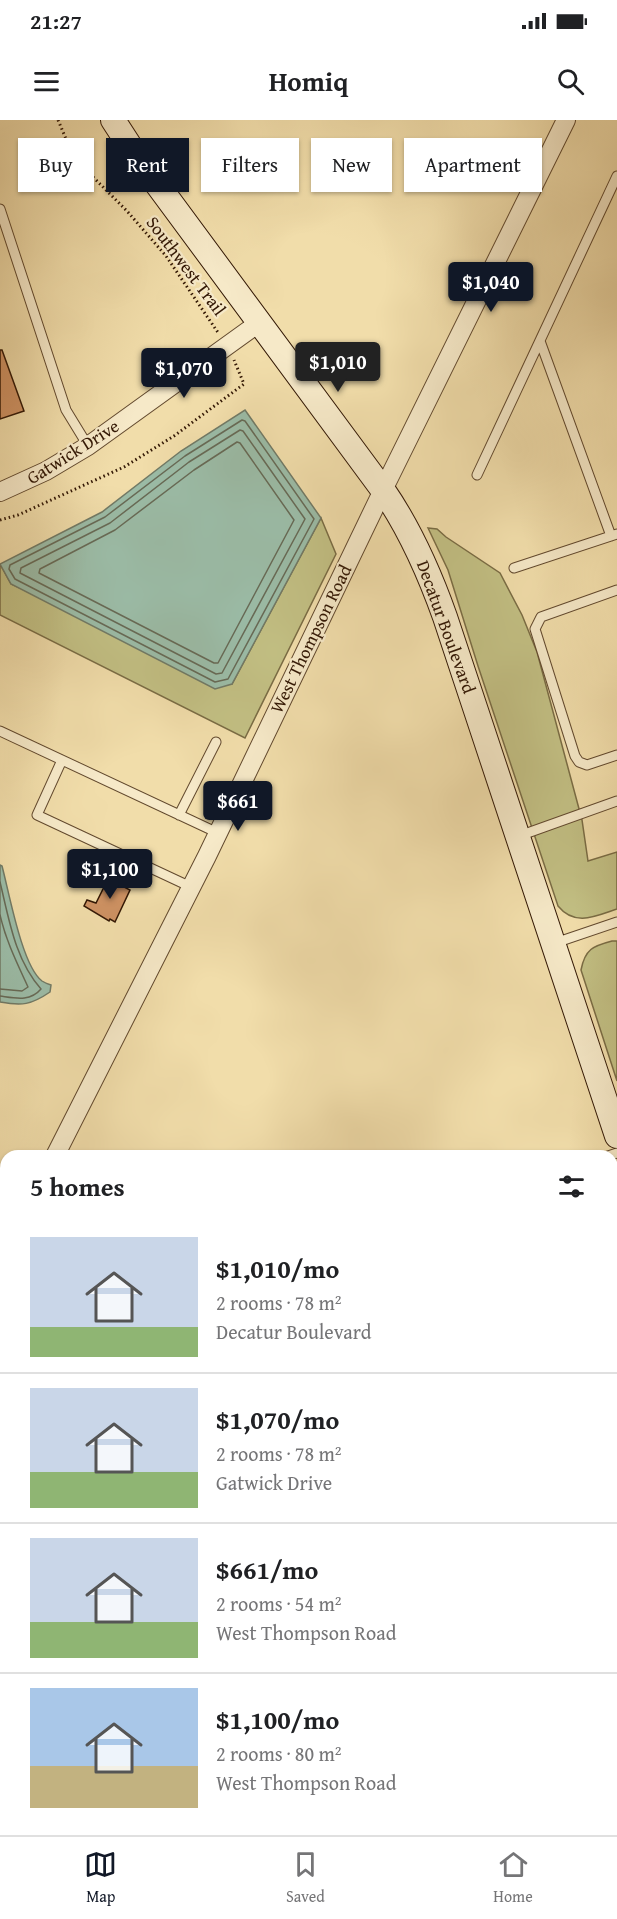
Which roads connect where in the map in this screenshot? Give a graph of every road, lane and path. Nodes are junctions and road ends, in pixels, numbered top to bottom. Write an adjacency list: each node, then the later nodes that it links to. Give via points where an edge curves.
1 (57, 120): 8 (path, Southwest Trail, via 85,169 166,256)
2 (113, 120): 6 (street, Decatur Boulevard)
3 (566, 120): 11 (street, West Thompson Road)
4 (617, 176): 7 (lane)
5 (0, 209): 9 (lane, via 66,410)
6 (260, 322): 8 (street, Gatwick Drive); 11 (street, Decatur Boulevard)
7 (540, 341): 10 (lane); 14 (lane)
8 (227, 346): 9 (street, Gatwick Drive); 13 (path, Southwest Trail, via 244,384 124,467)
9 (88, 446): 12 (street, Gatwick Drive)
10 (477, 476)
11 (383, 490): 23 (street, West Thompson Road); 24 (street, Decatur Boulevard, via 434,584)
12 (0, 492)
13 (0, 520)
14 (614, 535): 15 (lane)
15 (514, 568)
16 (617, 590): 19 (lane, via 541,617 535,629 575,756 587,765)
17 (0, 731): 20 (lane)
18 (216, 742): 22 (lane)
19 (617, 754)
20 (62, 760): 22 (lane); 25 (lane, via 37,815)
21 (617, 801): 24 (lane)
22 (179, 815): 23 (lane)
23 (218, 833): 25 (street, West Thompson Road)
24 (517, 836): 29 (street, Decatur Boulevard)
25 (191, 887): 31 (street, West Thompson Road)
26 (617, 922): 28 (lane)
27 (617, 929): 28 (lane)
28 (594, 930): 29 (lane)
29 (553, 944): 30 (street, Decatur Boulevard)
30 (617, 1136)
31 (58, 1150)

